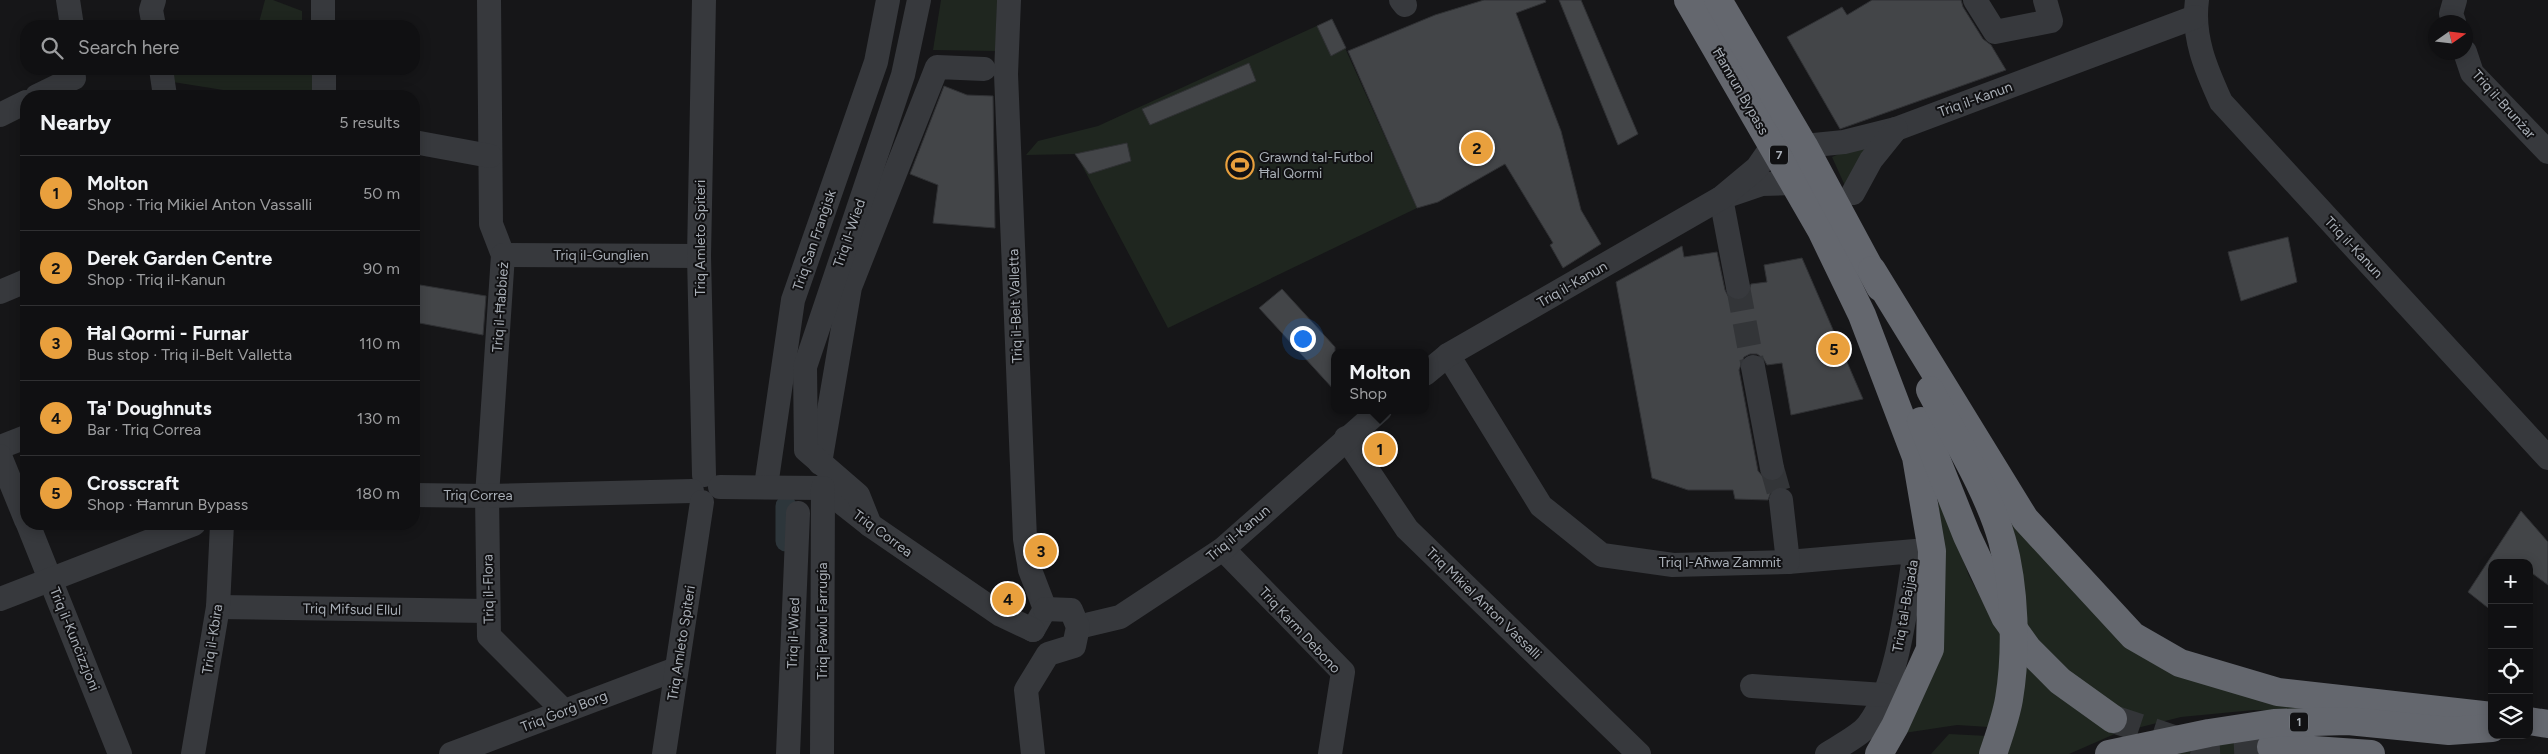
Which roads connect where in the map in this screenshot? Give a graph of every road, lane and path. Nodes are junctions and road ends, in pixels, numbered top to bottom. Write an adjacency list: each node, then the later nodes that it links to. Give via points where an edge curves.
1 (68, 0): 16 (street)
2 (154, 0): 17 (street)
3 (323, 0): 18 (street)
4 (489, 0): 34 (street, Triq il-Ħabbież)
5 (704, 0): 40 (street, Triq Amleto Spiteri)
6 (888, 0): 57 (street, Triq San Franġisk, via 876,62 793,300)
7 (919, 0): 55 (street, Triq il-Wied, via 902,75 805,367 806,450)
8 (1009, 0): 75 (street, Triq il-Belt Valletta, via 1006,74 1025,539 1030,570)
9 (1688, 0): 31 (highway, Ħamrun Bypass / 7)
10 (1718, 0): 32 (highway, Ħamrun Bypass / 7)
11 (1975, 0): 12 (street, via 1995,32 2051,21)
12 (2045, 0)
13 (2455, 0): 15 (street)
14 (2196, 9): 29 (street, Triq il-Kanun); 54 (street, Triq il-Kanun, via 2202,61 2221,102)
15 (2451, 15)
16 (71, 20)
17 (153, 20)
18 (323, 20)
19 (2468, 60): 33 (street, Triq il-Brunżar, via 2472,73)
20 (984, 69): 55 (street, Triq il-Wied, via 937,67 850,287)
21 (162, 75): 25 (street)
22 (324, 75): 26 (street)
23 (76, 81): 24 (street)
24 (53, 90)
25 (164, 90)
26 (324, 90)
27 (20, 105): 28 (street)
28 (0, 115)
29 (1896, 128): 32 (street, Triq il-Kanun, via 1844,142); 36 (street)
30 (420, 143): 34 (street)
31 (1773, 145): 35 (highway, Ħamrun Bypass / 7); 37 (street, Triq il-Kanun, via 1757,168)
32 (1804, 146): 41 (highway, Ħamrun Bypass / 7)
33 (2548, 152)
34 (490, 156): 39 (street, Triq il-Ħabbież, via 491,224)
35 (1795, 183): 37 (street, Triq il-Kanun, via 1762,184); 38 (highway, Ħamrun Bypass / 7)
36 (1853, 193)
37 (1721, 198): 43 (street); 46 (street, Triq il-Kanun)
38 (1821, 230): 45 (highway, Ħamrun Bypass / 7); 70 (highway, via 1848,315 1902,448)
39 (504, 255): 40 (street, Triq il-Gunglien); 61 (street, Triq il-Ħabbież)
40 (699, 256): 59 (street, Triq Amleto Spiteri)
41 (1872, 270): 84 (highway, via 2024,519 2132,636 2180,663 2278,692); 102 (highway, bridge, via 1978,480 2002,540 2015,647 2009,701)
42 (20, 284): 44 (street)
43 (1738, 286)
44 (0, 292)
45 (1862, 315): 85 (highway, via 1908,387 1967,536 2005,617 2028,649 2060,681); 101 (highway, via 1916,457 1932,551 1930,649)
46 (1448, 355): 48 (street, Triq il-Kanun); 71 (street, Triq l-Aħwa Zammit, via 1541,506 1602,555 1673,565)
47 (1753, 366): 56 (street)
48 (1429, 371)
49 (1375, 414): 50 (street, Triq il-Kanun)
50 (1346, 438): 69 (street, Triq il-Kanun); 99 (street, Triq Mikiel Anton Vassalli, via 1407,529)
51 (20, 439): 52 (street)
52 (0, 447)
53 (0, 456): 63 (street)
54 (2548, 458)
55 (820, 463): 65 (street, Triq il-Wied, via 858,495)
56 (1772, 468)
57 (766, 486): 58 (street, Triq Correa); 59 (street, Triq Correa)
58 (823, 488): 65 (street, Triq Correa); 96 (street, Triq Pawlu Farrugia)
59 (704, 489): 61 (street, Triq Correa); 80 (street, Triq Amleto Spiteri)
60 (420, 495): 61 (street, Triq Correa)
61 (487, 496): 76 (street, Triq il-Flora)
62 (1781, 500): 71 (street)
63 (20, 505)
64 (798, 513): 95 (street, Triq il-Wied)
65 (870, 525): 78 (street, Triq Correa, via 1001,615)
66 (30, 530): 72 (street, Triq il-Kunċizzjoni)
67 (179, 530): 72 (street)
68 (222, 530): 74 (street, Triq il-Kbira)
69 (1223, 548): 77 (street, Triq il-Kanun, via 1120,617); 98 (street, Triq Karm Debono, via 1343,672)
70 (1915, 552): 71 (street, Triq l-Aħwa Zammit); 82 (street, Triq tal-Bajjada, via 1902,634)
71 (1788, 562)
72 (51, 581): 73 (street); 91 (street, Triq il-Kunċizzjoni)
73 (0, 599)
74 (218, 607): 76 (street, Triq Mifsud Ellul); 92 (street, Triq il-Kbira)
75 (1044, 609): 77 (street, via 1071,610); 78 (street)
76 (487, 611): 83 (street, Triq il-Flora, via 489,636)
77 (1078, 627): 79 (street, via 1074,646)
78 (1033, 630): 79 (street)
79 (1048, 654): 97 (street, via 1026,690)
80 (676, 669): 83 (street, Triq Ġorġ Borg); 94 (street, Triq Amleto Spiteri)
81 (1752, 686): 82 (street)
82 (1884, 695): 100 (street, Triq tal-Bajjada, via 1868,726)
83 (564, 711): 93 (street, Triq Ġorġ Borg)
84 (2488, 716)
85 (2112, 719)
86 (2533, 722): 87 (highway)
87 (2548, 725): 88 (highway)
88 (2533, 726)
89 (2488, 728): 103 (highway, 1, via 2449,731 2348,721 2274,723)
90 (2271, 747): 104 (highway)
91 (120, 754)
92 (193, 754)
93 (451, 754)
94 (664, 754)
95 (788, 754)
96 (822, 754)
97 (1033, 754)
98 (1330, 754)
99 (1640, 754)
100 (1827, 754)
101 (1879, 754)
102 (1994, 754)
103 (2110, 754)
104 (2371, 754)

